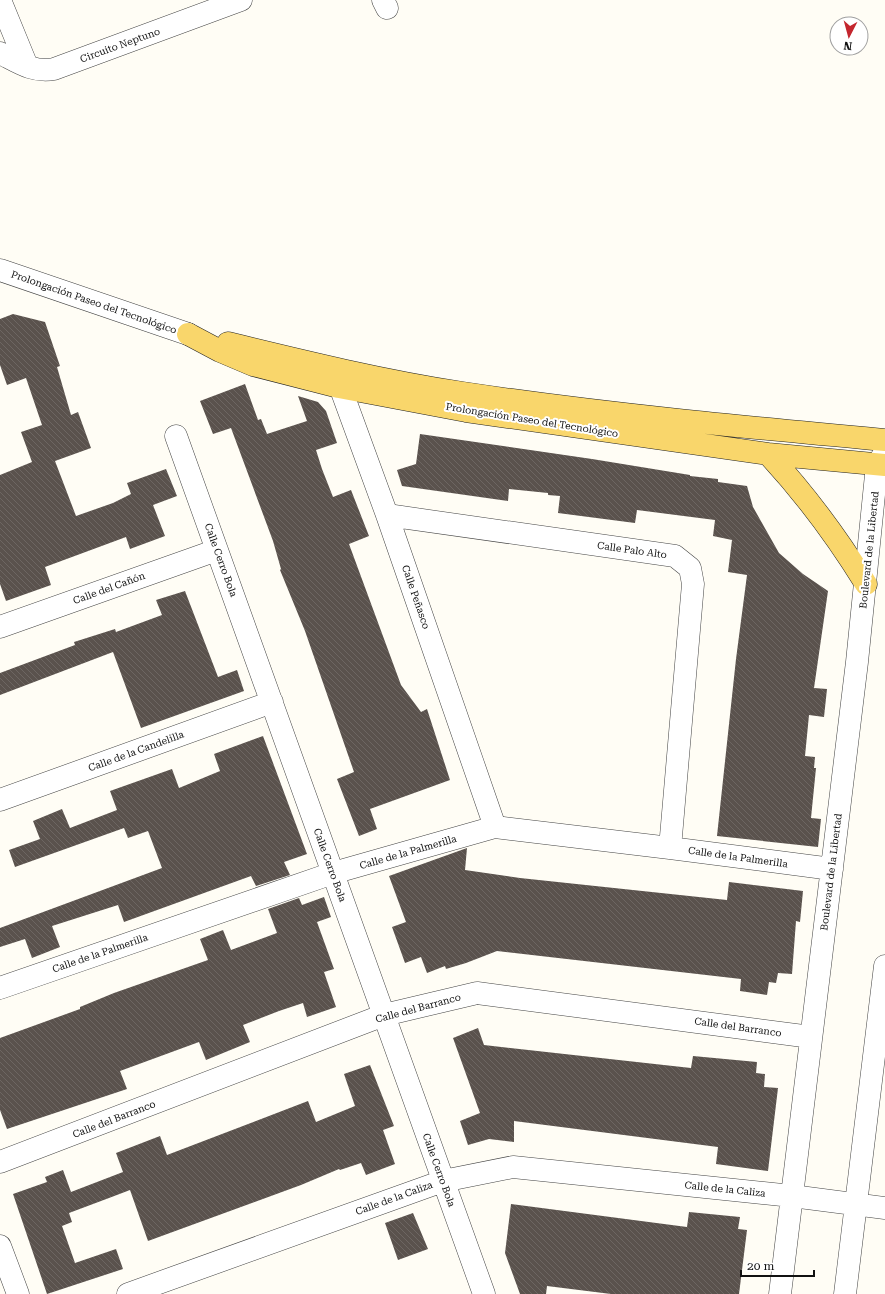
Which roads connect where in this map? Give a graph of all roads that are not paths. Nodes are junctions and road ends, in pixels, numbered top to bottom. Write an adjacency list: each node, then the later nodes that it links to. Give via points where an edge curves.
1 (0, 0): 5 (street)
2 (241, 0): 3 (street, Circuito Neptuno)
3 (195, 8): 5 (street, Circuito Neptuno, via 54,69 42,71)
4 (0, 53): 5 (street, Circuito Neptuno)
5 (27, 66)
6 (0, 270): 7 (street, Prolongación Paseo del Tecnológico)
7 (188, 334): 8 (main road, Prolongación Paseo del Tecnológico)
8 (337, 377): 10 (main road, Prolongación Paseo del Tecnológico, via 689,421); 11 (main road, Prolongación Paseo del Tecnológico, via 466,411); 13 (street, Calle Peñasco)
9 (176, 436): 14 (street, Calle Cerro Bola)
10 (885, 440)
11 (768, 454): 12 (main road, Prolongación Paseo del Tecnológico); 15 (main road, via 821,516)
12 (882, 461): 15 (street, Boulevard de la Libertad)
13 (387, 514): 19 (street, Calle Peñasco); 20 (street, Calle Palo Alto, via 675,556 690,568 693,584)
14 (217, 550): 16 (street, Calle del Cañón); 17 (street, Calle Cerro Bola)
15 (866, 584): 21 (street, Boulevard de la Libertad)
16 (0, 627)
17 (272, 702): 18 (street, Calle de la Candelilla); 22 (street, Calle Cerro Bola)
18 (0, 800)
19 (495, 827): 20 (street, Calle de la Palmerilla); 22 (street, Calle de la Palmerilla)
20 (670, 848): 21 (street, Calle de la Palmerilla)
21 (832, 869): 26 (street, Boulevard de la Libertad)
22 (333, 873): 24 (street, Calle de la Palmerilla); 25 (street, Calle Cerro Bola)
23 (885, 966): 27 (street)
24 (0, 988)
25 (384, 1016): 26 (street, Calle del Barranco, via 477,992); 28 (street, Calle del Barranco); 29 (street, Calle Cerro Bola)
26 (811, 1037): 30 (street, Boulevard de la Libertad)
27 (880, 1047): 31 (street)
28 (0, 1162)
29 (443, 1181): 30 (street, Calle de la Caliza, via 513,1167); 35 (street, Calle de la Caliza); 36 (street, Calle Cerro Bola)
30 (792, 1196): 31 (street, Calle de la Caliza); 37 (street, Boulevard de la Libertad)
31 (856, 1205): 32 (street, Calle de la Caliza); 38 (street)
32 (885, 1208)
33 (0, 1246): 34 (street)
34 (18, 1294)
35 (128, 1294)
36 (484, 1294)
37 (780, 1294)
38 (845, 1294)

